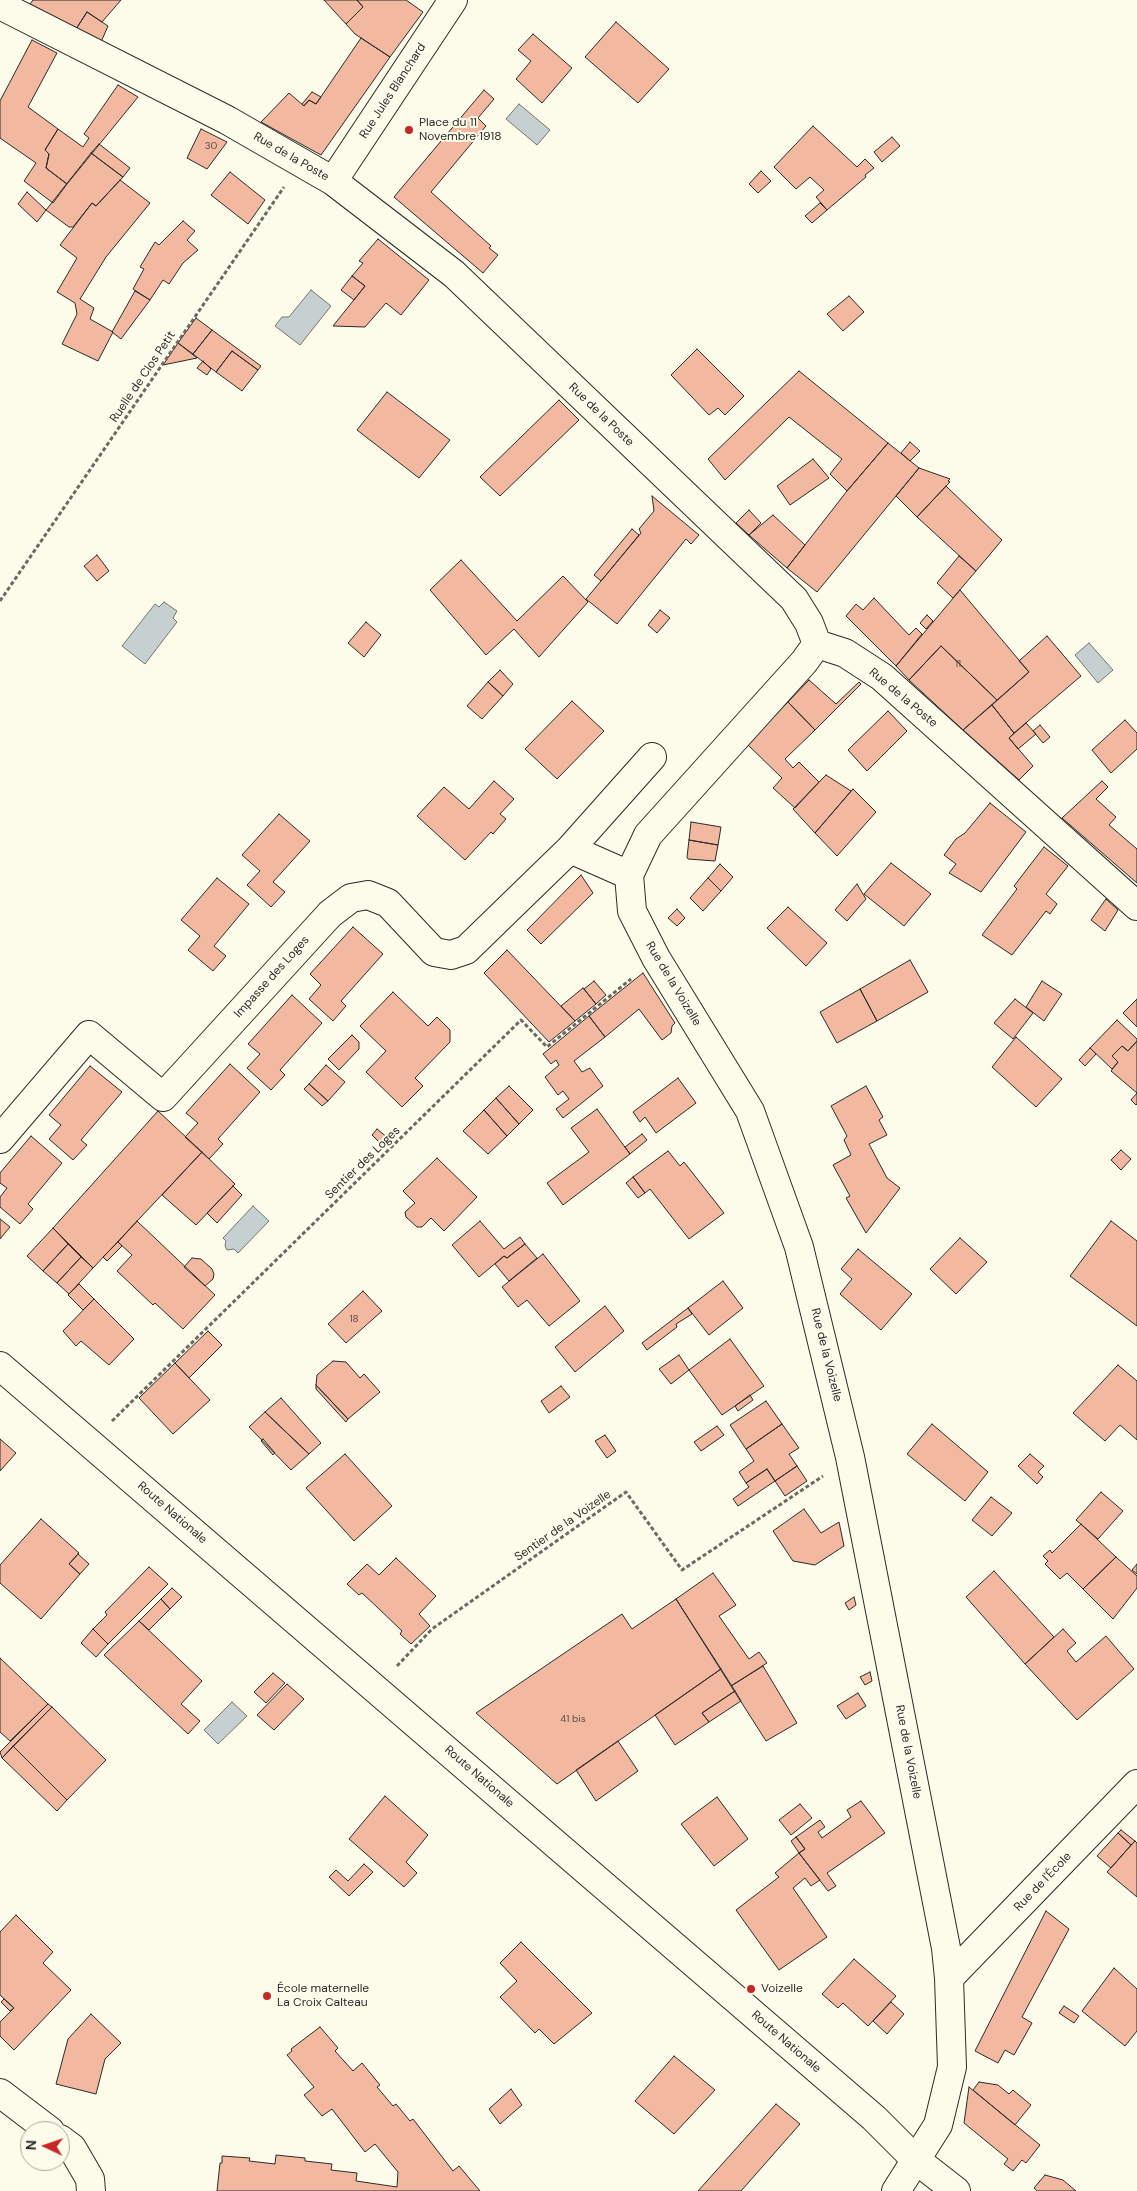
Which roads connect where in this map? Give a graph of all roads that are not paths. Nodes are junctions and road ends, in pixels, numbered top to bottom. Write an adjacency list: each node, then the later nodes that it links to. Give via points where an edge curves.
1 (452, 0): 3 (street, Rue Jules Blanchard)
2 (0, 5): 3 (street, Rue de la Poste, via 227,120)
3 (333, 181): 4 (street, Rue de la Poste, via 454,274 787,592 809,623)
4 (817, 644): 7 (street, via 648,835); 8 (street, Rue de la Poste, via 845,653 882,677)
5 (652, 757): 6 (street, Impasse des Loges)
6 (570, 849): 7 (street); 9 (street, Impasse des Loges, via 466,950 451,955 434,952 388,903 368,895 351,898 330,914 162,1097 89,1035)
7 (629, 875): 12 (street, Rue de la Voizelle, via 632,910 656,958 750,1111 799,1247 850,1457)
8 (1137, 906)
9 (0, 1139)
10 (0, 1366): 16 (street, Route Nationale, via 874,2118)
11 (1137, 1784): 12 (street, Rue de l'École)
12 (949, 1978): 16 (street, Rue de la Voizelle, via 952,2067 938,2124)
13 (0, 2093): 14 (street)
14 (37, 2121)
15 (70, 2146): 17 (street, via 90,2179)
16 (915, 2159): 18 (street, Rue de la Voizelle); 19 (street, Route Nationale)
17 (92, 2191)
18 (896, 2191)
19 (956, 2191)

